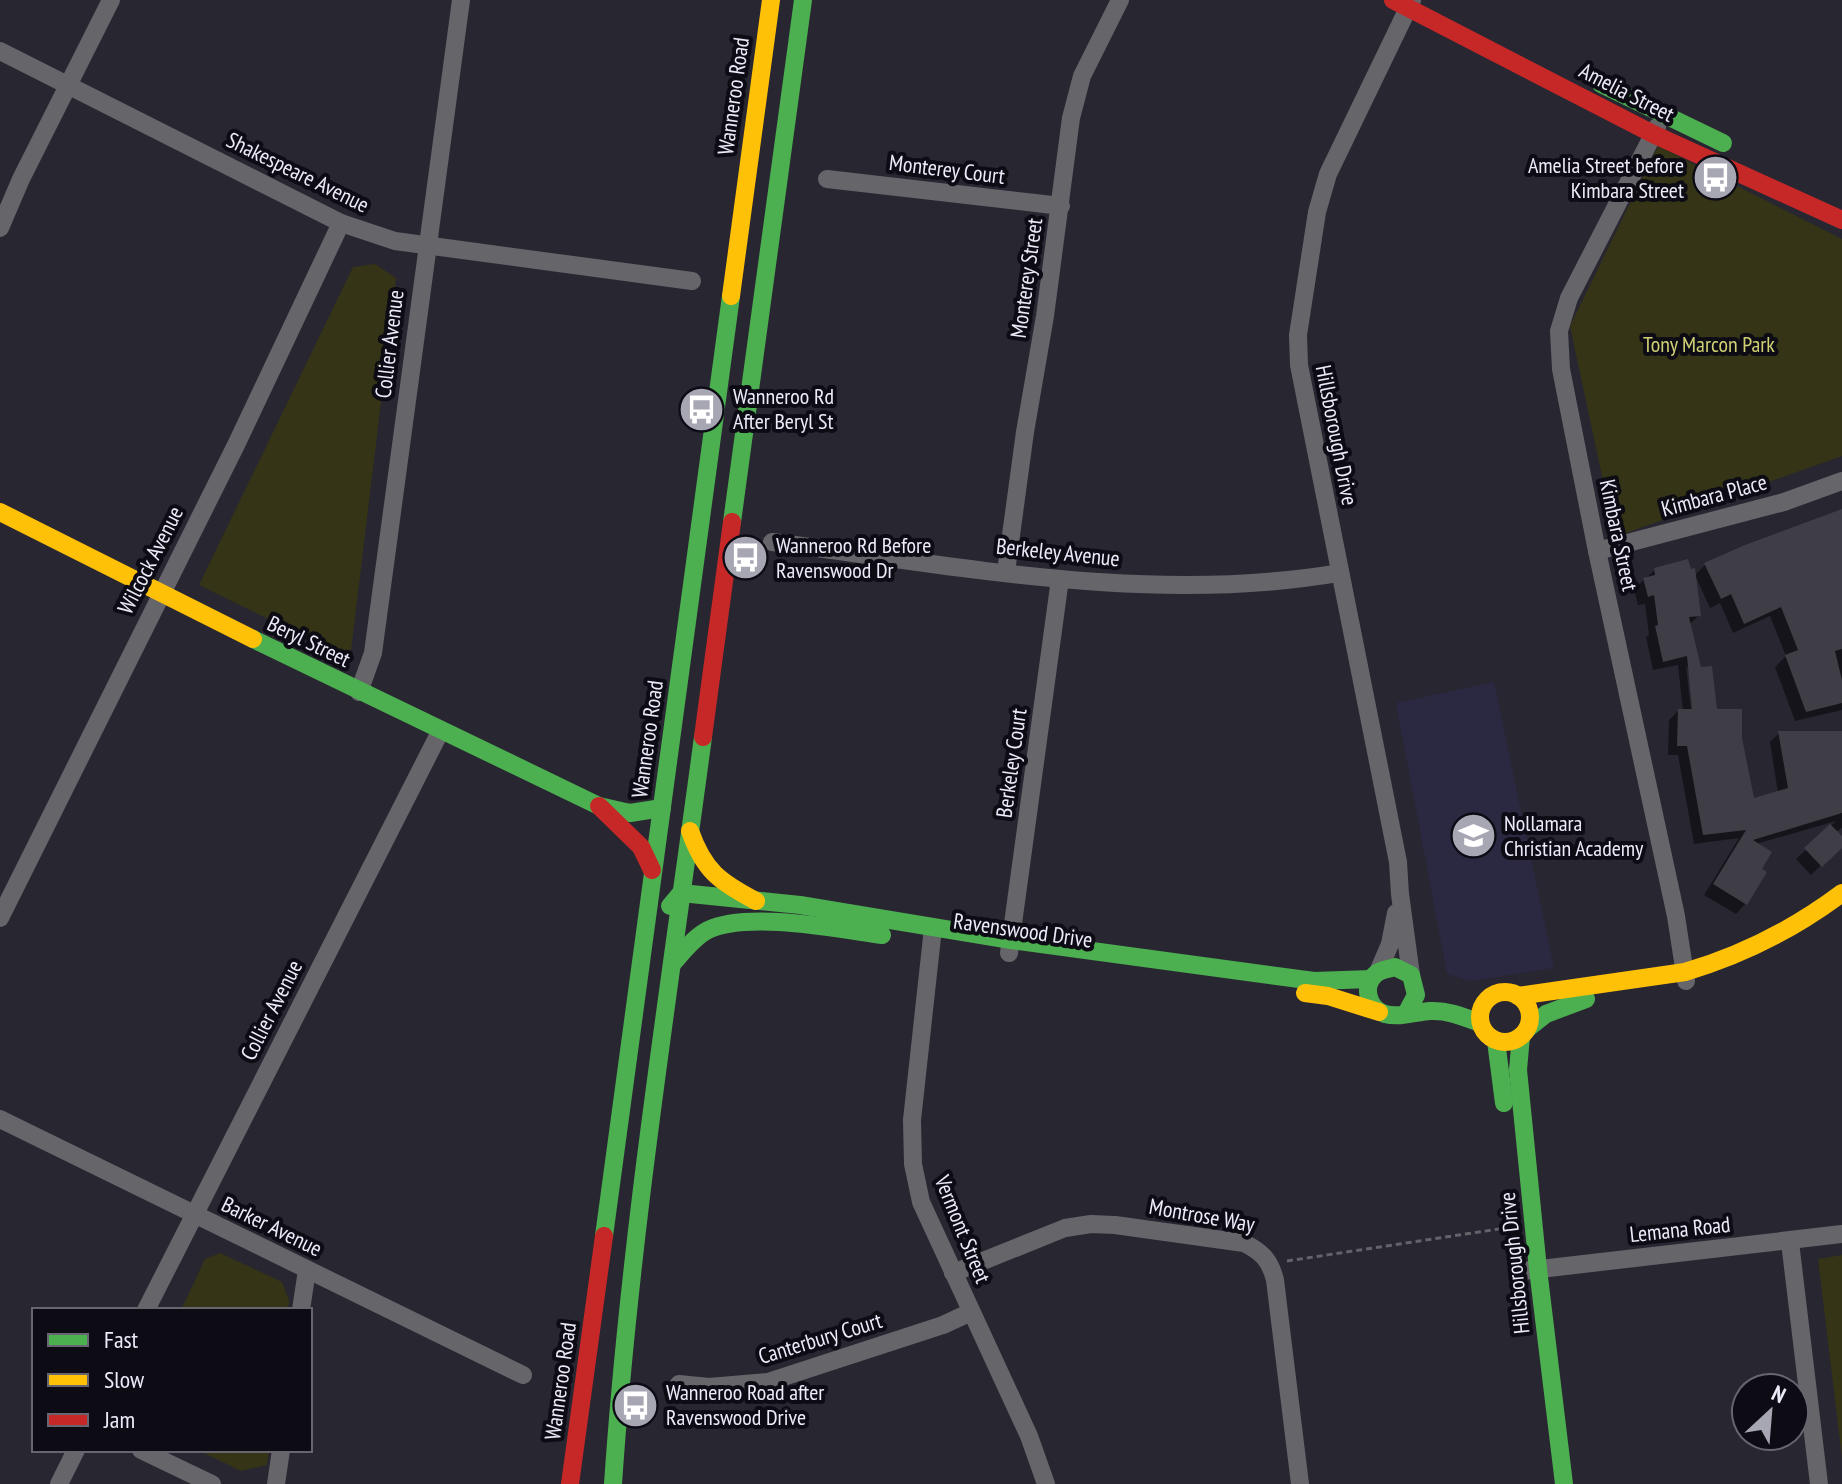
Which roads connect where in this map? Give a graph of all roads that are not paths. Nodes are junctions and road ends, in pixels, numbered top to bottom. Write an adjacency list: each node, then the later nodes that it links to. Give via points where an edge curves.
1 (111, 0): 11 (street)
2 (461, 0): 21 (street, Collier Avenue)
3 (771, 0): 34 (main road, Wanneroo Road)
4 (803, 0): 35 (main road)
5 (1120, 0): 17 (street, Monterey Street, via 1082,76 1071,118)
6 (1430, 0): 8 (main road)
7 (1405, 3): 13 (main road, Amelia Street); 28 (street, Hillsborough Drive, via 1328,174 1298,335 1299,365)
8 (1499, 34)
9 (0, 51): 11 (street, Shakespeare Avenue)
10 (1581, 74): 12 (main road, Amelia Street)
11 (69, 85): 19 (street, Shakespeare Avenue); 20 (street)
12 (1664, 115): 13 (street, Kimbara Street); 14 (main road, Amelia Street)
13 (1653, 134): 18 (main road, Amelia Street); 26 (street, Kimbara Street, via 1569,298 1559,331 1561,369)
14 (1746, 155)
15 (827, 179): 17 (street, Monterey Court)
16 (1801, 181): 18 (main road, Amelia Street)
17 (1061, 206): 27 (street, Monterey Street)
18 (1841, 211)
19 (341, 223): 21 (street, Shakespeare Avenue); 30 (street, Wilcock Avenue)
20 (0, 228)
21 (426, 246): 22 (street, Shakespeare Avenue); 31 (street, Collier Avenue, via 373,653)
22 (692, 281)
23 (1842, 481): 26 (street, Kimbara Place, via 1784,502)
24 (0, 512): 30 (main road, Beryl Street)
25 (772, 542): 27 (street, Berkeley Avenue)
26 (1597, 551): 47 (street, Kimbara Street)
27 (1006, 572): 29 (street, Berkeley Avenue)
28 (1339, 573): 29 (street, Berkeley Avenue, via 1158,586); 39 (street, Hillsborough Drive, via 1398,862)
29 (1060, 579): 44 (street, Berkeley Court)
30 (159, 594): 31 (main road, Beryl Street); 42 (street, Wilcock Avenue)
31 (359, 692): 32 (main road, Beryl Street)
32 (440, 732): 33 (main road, Beryl Street); 58 (street, Collier Avenue)
33 (599, 806): 34 (main road, Beryl Street, via 630,813); 36 (main road, Beryl Street, via 641,847)
34 (662, 808): 36 (main road, Wanneroo Road)
35 (690, 831): 37 (main road); 40 (main road, via 709,872)
36 (652, 870): 51 (main road, Wanneroo Road)
37 (681, 893): 40 (main road, Ravenswood Drive); 45 (main road); 51 (main road, via 661,920)
38 (1842, 893): 47 (main road, via 1782,934)
39 (1400, 894): 46 (street, Hillsborough Drive, via 1390,944); 48 (street, Hillsborough Drive)
40 (756, 901): 43 (main road, Ravenswood Drive, via 854,913)
41 (1842, 910): 47 (main road, via 1756,961)
42 (0, 918)
43 (933, 935): 44 (main road, Ravenswood Drive); 45 (main road, Ravenswood Drive, via 724,924 709,929); 63 (street, Vermont Street, via 912,1120 913,1164 921,1202)
44 (1010, 947): 46 (main road, Ravenswood Drive, via 1314,981); 52 (main road, Ravenswood Drive, via 1328,996)
45 (672, 964): 76 (main road, via 634,1249)
46 (1375, 975): 48 (main road, via 1395,967); 52 (main road, via 1368,997)
47 (1686, 978): 50 (main road); 55 (main road, via 1575,1001 1537,1019)
48 (1413, 979): 49 (main road, via 1451,997); 53 (main road, via 1416,999)
49 (1494, 994): 50 (main road); 54 (main road, via 1483,1004)
50 (1518, 996): 55 (main road, via 1529,1011)
51 (634, 1011): 75 (main road, Wanneroo Road)
52 (1379, 1012): 53 (main road)
53 (1407, 1012): 54 (main road, via 1440,1011)
54 (1480, 1023): 56 (main road)
55 (1524, 1033): 56 (main road); 62 (main road, Hillsborough Drive, via 1518,1070)
56 (1496, 1041): 62 (main road, Hillsborough Drive, via 1517,1227)
57 (0, 1119): 58 (street, Barker Avenue)
58 (194, 1215): 61 (street, Barker Avenue); 64 (street, Collier Avenue)
59 (1842, 1234): 60 (street, Lemana Road)
60 (1790, 1242): 62 (street, Lemana Road); 81 (street)
61 (307, 1270): 65 (street); 67 (street, Barker Avenue)
62 (1531, 1270): 79 (main road, Hillsborough Drive); 80 (main road, Hillsborough Drive)
63 (953, 1273): 66 (street, Vermont Street); 78 (street, Montrose Way, via 1065,1228 1091,1224 1244,1243 1261,1251 1271,1266)
64 (147, 1308)
65 (301, 1308)
66 (971, 1312): 68 (street, Canterbury Court, via 768,1382); 77 (street, Vermont Street)
67 (523, 1375)
68 (679, 1384)
69 (75, 1452): 72 (street)
70 (145, 1452): 73 (street)
71 (281, 1452): 74 (street)
72 (59, 1484)
73 (212, 1484)
74 (276, 1484)
75 (570, 1484)
76 (613, 1484)
77 (1046, 1484)
78 (1300, 1484)
79 (1549, 1484)
80 (1564, 1484)
81 (1819, 1484)

